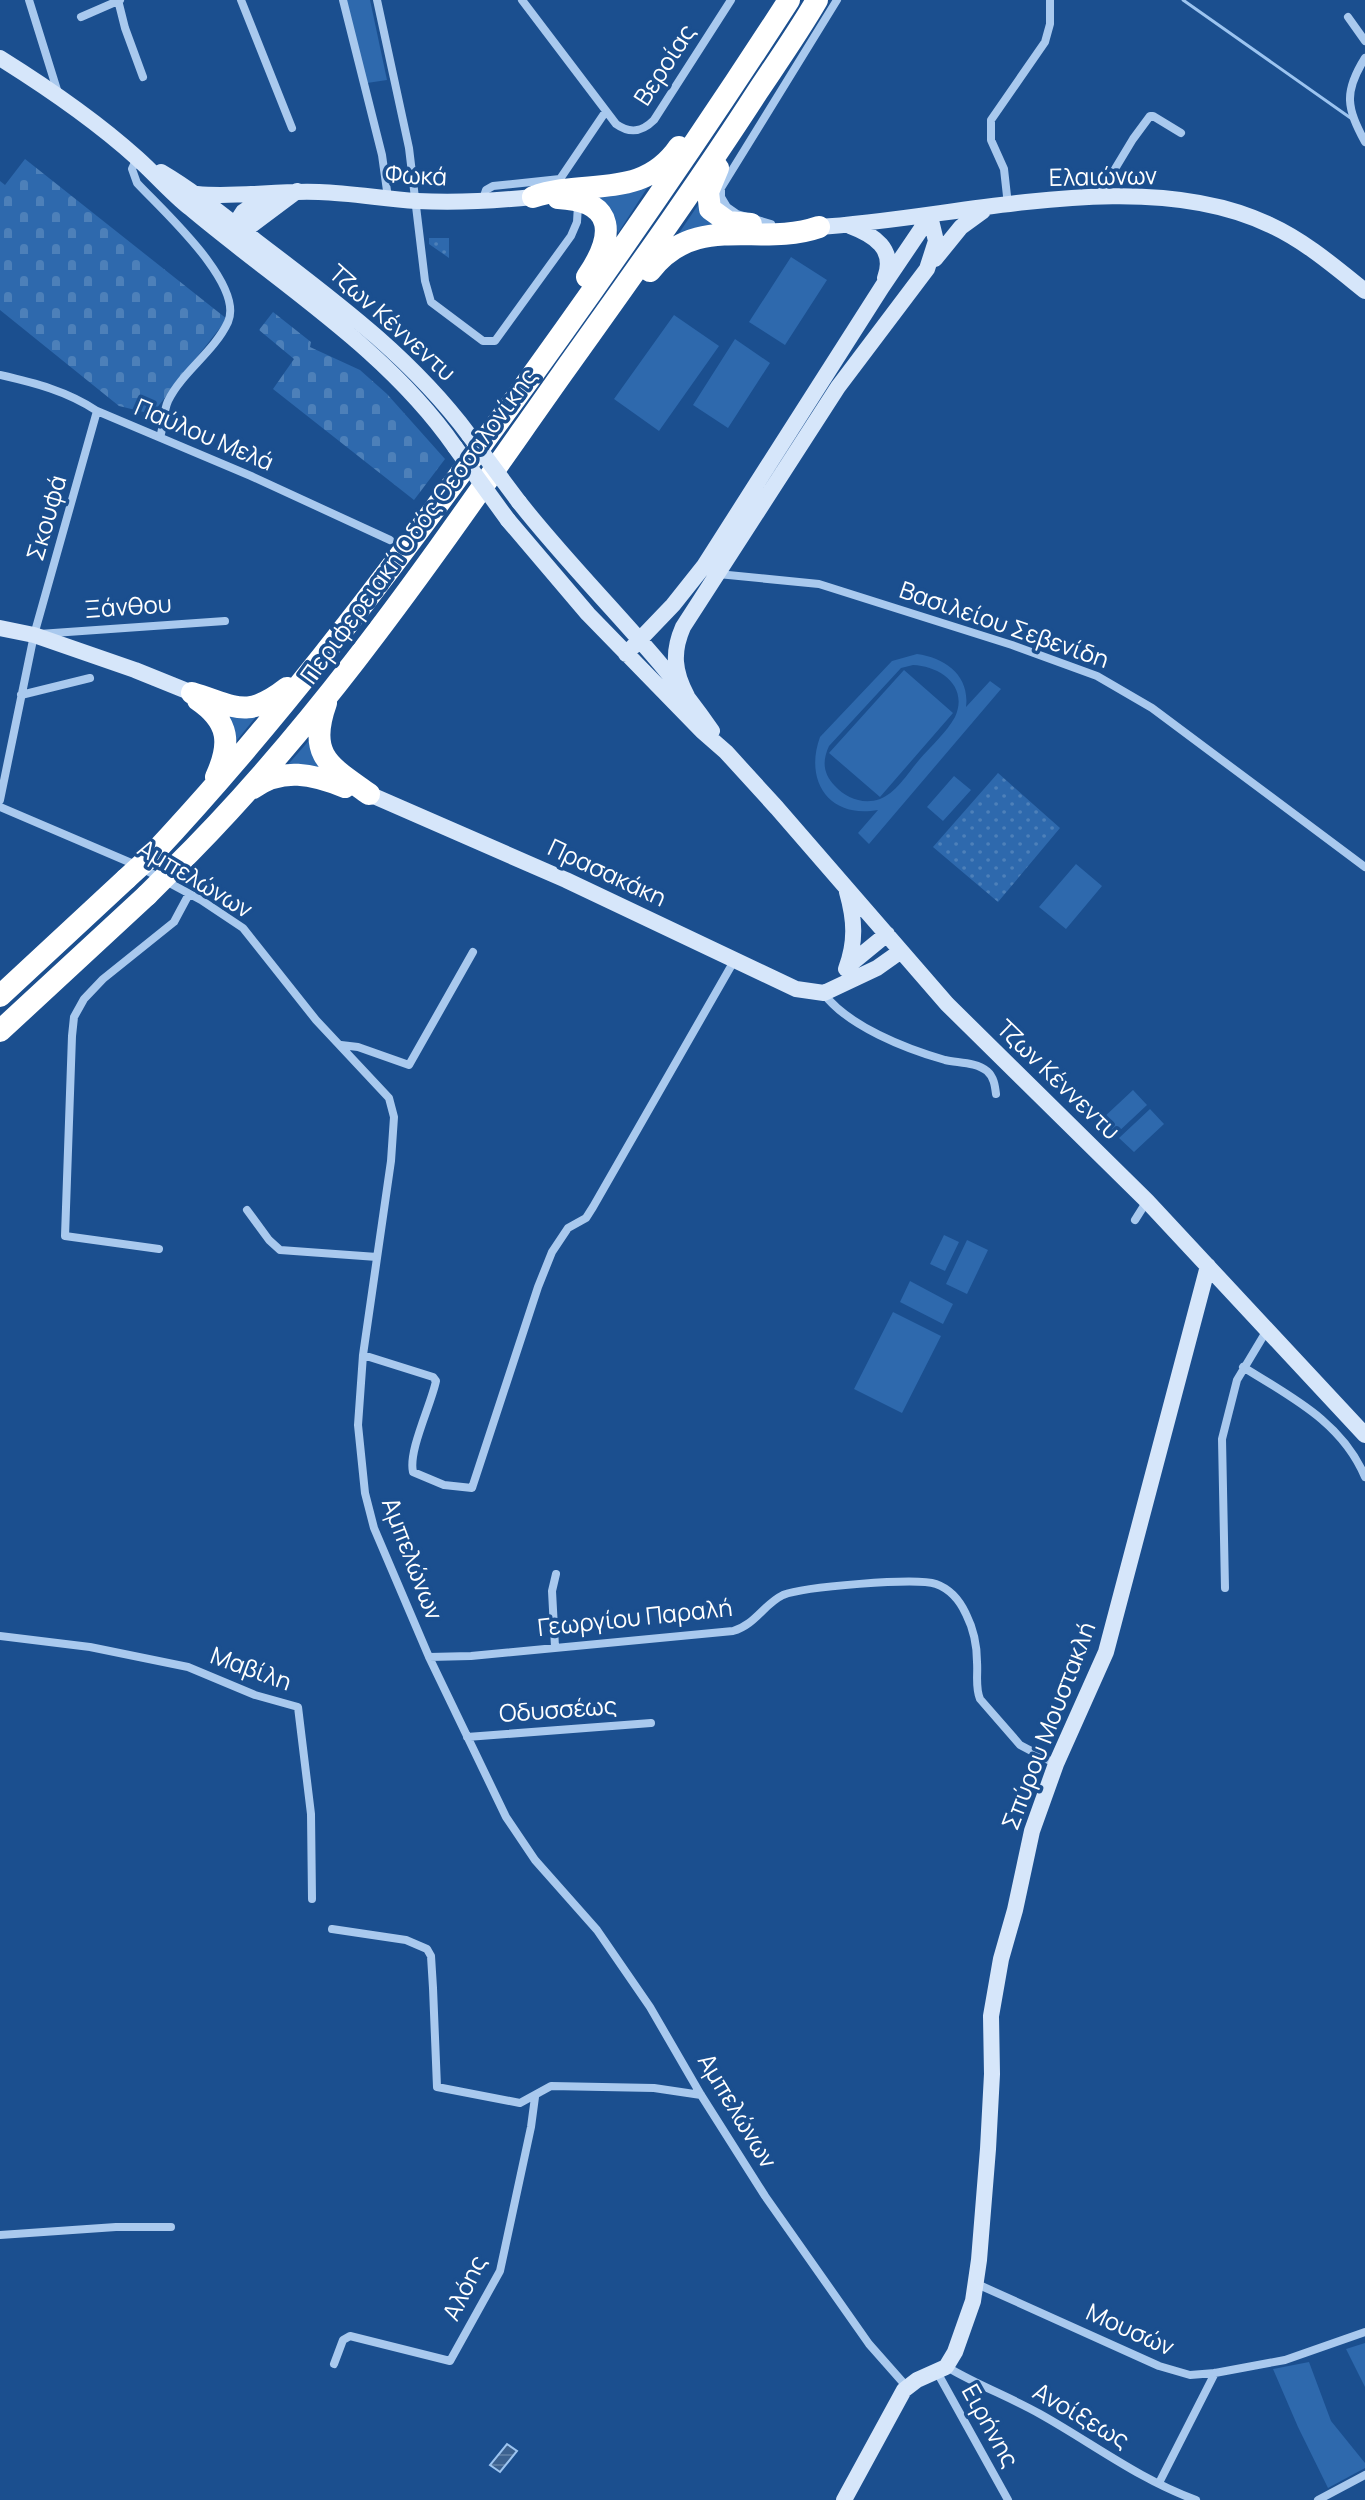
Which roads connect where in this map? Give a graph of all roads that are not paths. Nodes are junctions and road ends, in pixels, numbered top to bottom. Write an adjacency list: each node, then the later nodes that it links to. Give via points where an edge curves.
1 (29, 0): 20 (street)
2 (119, 0): 12 (street); 19 (street)
3 (241, 0): 22 (street)
4 (343, 0): 29 (street)
5 (377, 0): 32 (street)
6 (522, 0): 21 (street)
7 (731, 0): 21 (street, Βεροίας, via 647,128 622,128)
8 (789, 0): 15 (highway, Περιφερειακή Οδός Θεσσαλονίκης)
9 (817, 0): 14 (highway, Περιφερειακή Οδός Θεσσαλονίκης)
10 (837, 0): 37 (street, via 721,188 732,211)
11 (1050, 0): 34 (street, via 1045,42 991,120)
12 (81, 17)
13 (1348, 17): 16 (street)
14 (794, 37): 37 (highway, via 708,192 710,209 721,219); 47 (highway, Περιφερειακή Οδός Θεσσαλονίκης)
15 (763, 39): 27 (highway, via 673,155 651,175); 45 (highway, Περιφερειακή Οδός Θεσσαλονίκης)
16 (1365, 41)
17 (1365, 58): 24 (street, via 1349,98)
18 (1, 61): 20 (main road, Τζων Κέννεντυ)
19 (143, 77)
20 (59, 97): 25 (main road, Τζων Κέννεντυ)
21 (606, 111): 33 (street, Βεροίας, via 560,179 493,186)
22 (292, 128)
23 (1181, 133): 28 (street, via 1150,116)
24 (1365, 142)
25 (137, 158): 26 (main road, Τζων Κέννεντυ); 40 (main road, Τζων Κέννεντυ, via 188,207); 49 (street, via 132,169 137,183 212,268 231,305 226,326 167,402)
26 (195, 194): 30 (main road, Φωκά); 40 (main road, Τζων Κέννεντυ)
27 (533, 197): 31 (highway); 33 (main road, Φωκά)
28 (1098, 198): 34 (main road, Ελαιώνων); 44 (main road, Ελαιώνων, via 1186,201 1246,215 1297,240)
29 (388, 199): 30 (main road, Φωκά, via 297,191); 32 (main road, Φωκά)
30 (275, 200): 40 (main road, via 249,207); 41 (main road, via 264,230)
31 (577, 200): 32 (street, via 571,236 489,343 429,299); 45 (highway, via 604,217 605,244)
32 (415, 201): 33 (main road, Φωκά)
33 (482, 202)
34 (1008, 205): 35 (main road, Ελαιώνων)
35 (988, 208): 36 (main road, Ελαιώνων); 42 (main road, via 961,227)
36 (930, 216): 38 (main road, Ελαιώνων); 42 (main road, via 936,241); 43 (main road)
37 (771, 224): 39 (highway)
38 (847, 225): 39 (main road, Ελαιώνων); 43 (main road, via 884,248 888,267)
39 (819, 227): 47 (highway, via 679,243 656,263)
40 (234, 233): 41 (main road, Τζων Κέννεντυ); 57 (main road, Τζων Κέννεντυ, bridge, via 425,408 508,520)
41 (266, 249): 56 (main road, Τζων Κέννεντυ, bridge, via 353,315 430,385 555,548)
42 (927, 269): 51 (main road, via 838,387)
43 (882, 287): 56 (main road, via 704,566)
44 (1365, 291)
45 (534, 373): 59 (highway, Περιφερειακή Οδός Θεσσαλονίκης)
46 (0, 375): 48 (street, Παύλου Μελά, via 55,389)
47 (539, 406): 61 (highway, Περιφερειακή Οδός Θεσσαλονίκης)
48 (97, 411): 49 (street, Παύλου Μελά); 55 (street, Σκουφά)
49 (160, 437): 50 (street, Παύλου Μελά)
50 (390, 540)
51 (718, 574): 52 (main road); 72 (street, Βασιλείου Σεβενίδη, via 819,584 1097,676 1152,708)
52 (697, 605): 56 (main road, via 673,633); 64 (main road, via 681,632 675,658)
53 (225, 621): 55 (street, Ξάνθου)
54 (0, 628): 55 (main road)
55 (34, 635): 62 (main road); 63 (street, Σκουφά)
56 (645, 647): 57 (main road); 58 (main road); 64 (main road, Τζων Κέννεντυ)
57 (626, 654): 58 (main road, Τζων Κέννεντυ)
58 (639, 666): 65 (main road, Τζων Κέννεντυ)
59 (313, 668): 62 (highway, via 255,707 230,707); 70 (highway, Περιφερειακή Οδός Θεσσαλονίκης)
60 (90, 678): 63 (street)
61 (337, 683): 67 (highway, via 320,723 321,753 330,766); 68 (highway, Περιφερειακή Οδός Θεσσαλονίκης)
62 (192, 693): 70 (highway, via 216,715 226,739 218,773)
63 (21, 695): 66 (street, Σκουφά)
64 (687, 696): 65 (main road, Τζων Κέννεντυ)
65 (726, 752): 73 (main road, Τζων Κέννεντυ)
66 (3, 771): 69 (street, Σκουφά)
67 (369, 794): 68 (highway, via 315,775 291,773); 78 (main road, Πρασακάκη)
68 (242, 796): 82 (highway, Περιφερειακή Οδός Θεσσαλονίκης, bridge, via 147,895)
69 (0, 800)
70 (202, 800): 81 (highway, Περιφερειακή Οδός Θεσσαλονίκης, bridge, via 151,856)
71 (0, 807): 74 (street, Αμπελώνων)
72 (1365, 867)
73 (846, 887): 75 (main road, Τζων Κέννεντυ); 79 (main road, via 855,938)
74 (189, 894): 83 (street, Αμπελώνων, via 250,935); 88 (street, via 174,922 84,999 72,1036 65,1236)
75 (887, 934): 76 (main road, Τζων Κέννεντυ); 79 (main road)
76 (901, 951): 80 (main road); 85 (main road, Τζων Κέννεντυ, via 982,1041)
77 (473, 952): 83 (street, via 409,1065)
78 (734, 961): 80 (main road, Πρασακάκη, via 796,989); 92 (street, via 593,1207 568,1228 552,1252 472,1488 444,1485 413,1472 411,1458 431,1404 433,1377)
79 (846, 969): 80 (main road)
80 (828, 990): 84 (street, Πρασακάκη, via 843,1014 897,1042 988,1072)
81 (0, 996)
82 (0, 1031)
83 (341, 1045): 89 (street, Αμπελώνων, via 389,1098 394,1117)
84 (996, 1094)
85 (1147, 1201): 87 (street); 90 (main road, Τζων Κέννεντυ)
86 (247, 1210): 89 (street, via 280,1250)
87 (1135, 1220)
88 (159, 1249)
89 (377, 1257): 92 (street, Αμπελώνων)
90 (1208, 1266): 91 (main road, Τζων Κέννεντυ); 103 (main road, Σπύρου Μουστακλή, via 1106,1652)
91 (1268, 1330): 93 (street); 94 (main road, Τζων Κέννεντυ)
92 (363, 1355): 100 (street, Αμπελώνων, via 358,1425 365,1493 374,1528)
93 (1243, 1367): 95 (street, via 1328,1424 1348,1444); 97 (street, via 1222,1439)
94 (1365, 1435)
95 (1365, 1477)
96 (556, 1574): 99 (street)
97 (1225, 1588)
98 (0, 1636): 104 (street, Μαβίλη, via 188,1667 298,1707 311,1814)
99 (555, 1647): 100 (street, Γεωργίου Παραλή); 103 (street, Γεωργίου Παραλή, via 733,1631 748,1625 777,1598 799,1591 935,1584 949,1591 967,1616 977,1651 980,1699 1020,1745)
100 (429, 1657): 102 (street, Αμπελώνων)
101 (651, 1723): 102 (street, Οδυσσέως)
102 (467, 1737): 106 (street, Αμπελώνων, via 506,1817 535,1860 597,1930)
103 (1056, 1764): 110 (main road, Σπύρου Μουστακλή, via 1028,1843 993,2002)
104 (312, 1899)
105 (332, 1929): 107 (street, via 406,1940 427,1949 437,2039 435,2085 520,2103)
106 (701, 2095): 107 (street, via 654,2088 551,2086); 115 (street, Αμπελώνων, via 869,2344)
107 (535, 2097): 112 (street, Αλόης, via 500,2271 450,2361 350,2336 343,2340)
108 (171, 2227): 109 (street)
109 (0, 2235)
110 (977, 2284): 113 (main road, Σπύρου Μουστακλή, via 963,2331); 114 (street, Μουσών, via 1159,2366 1190,2375)
111 (1365, 2332): 114 (street, Μουσών, via 1285,2360)
112 (334, 2364)
113 (942, 2369): 115 (main road); 117 (street, Ανοίξεως, via 1033,2410); 119 (street, Ειρήνης)
114 (1215, 2373): 117 (street)
115 (907, 2387): 118 (main road)
116 (1365, 2475): 121 (street)
117 (1159, 2483): 120 (street, Ανοίξεως)
118 (844, 2500)
119 (1008, 2500)
120 (1196, 2500)
121 (1318, 2500)

